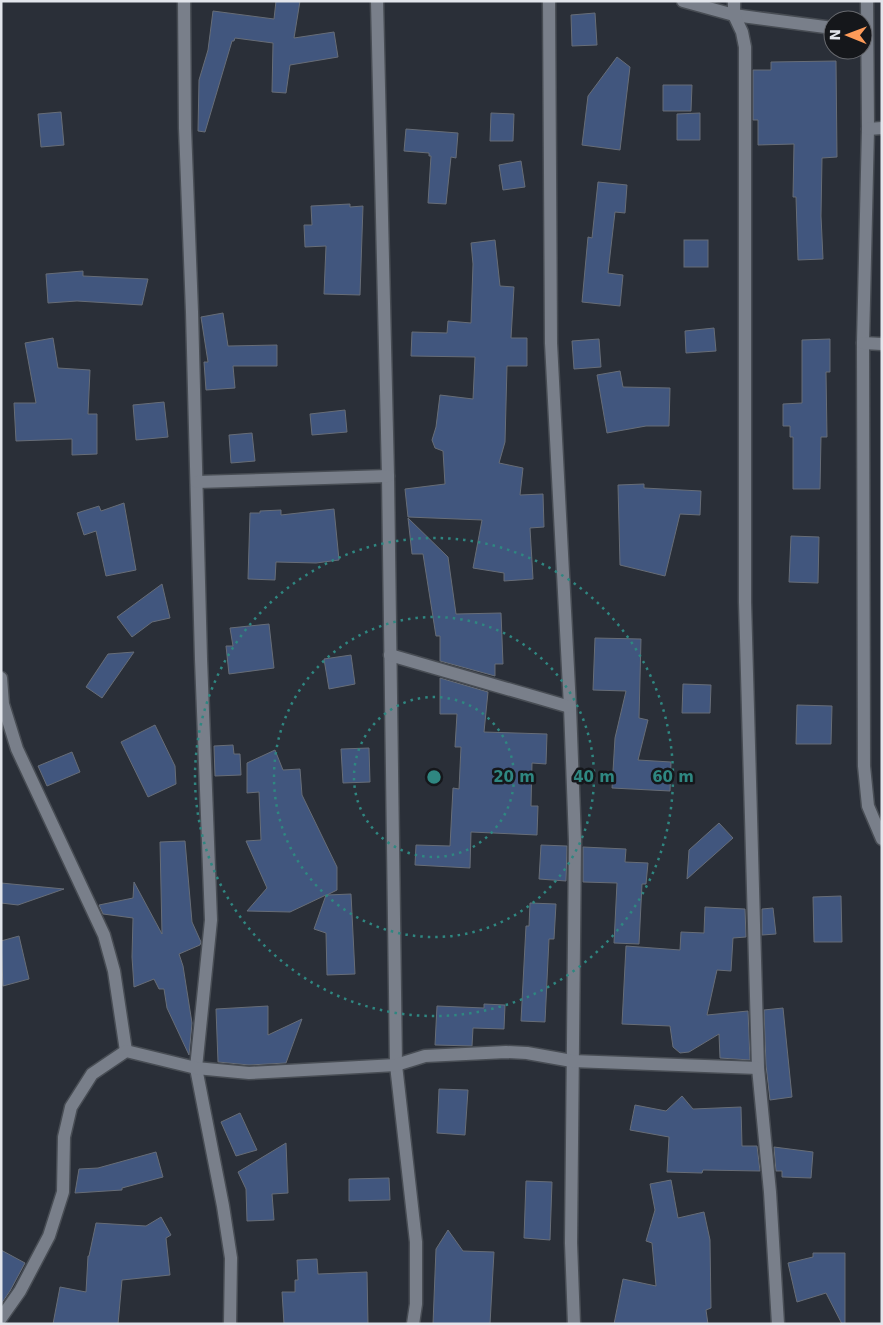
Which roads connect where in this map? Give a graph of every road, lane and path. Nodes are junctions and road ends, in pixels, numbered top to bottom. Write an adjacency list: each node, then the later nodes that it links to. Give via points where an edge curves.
1 (184, 1): 14 (street)
2 (377, 1): 13 (street)
3 (549, 1): 17 (street, via 551,343)
4 (683, 1): 6 (street)
5 (734, 1): 6 (street)
6 (734, 16): 7 (street); 23 (street, via 742,32 744,47 744,602)
7 (823, 27)
8 (866, 60): 10 (street)
9 (882, 128): 10 (street)
10 (868, 129): 11 (street)
11 (864, 343): 12 (street); 18 (street, via 864,766 868,806)
12 (882, 344)
13 (388, 476): 14 (street); 15 (street)
14 (197, 482): 22 (street, via 211,920)
15 (390, 655): 17 (street); 21 (street)
16 (1, 678): 19 (street, via 4,704 17,749 104,935 114,971)
17 (570, 707): 20 (street, via 575,841)
18 (882, 839)
19 (126, 1051): 22 (street); 24 (street, via 92,1074 71,1106 64,1137 62,1192 49,1236 20,1291)
20 (572, 1061): 21 (street, via 506,1052 425,1056); 23 (street); 27 (street)
21 (396, 1065): 22 (street, via 249,1073); 26 (street, via 416,1242)
22 (196, 1068): 25 (street, via 224,1206 229,1249)
23 (758, 1068): 28 (street)
24 (1, 1318)
25 (230, 1324)
26 (414, 1324)
27 (574, 1324)
28 (778, 1324)

